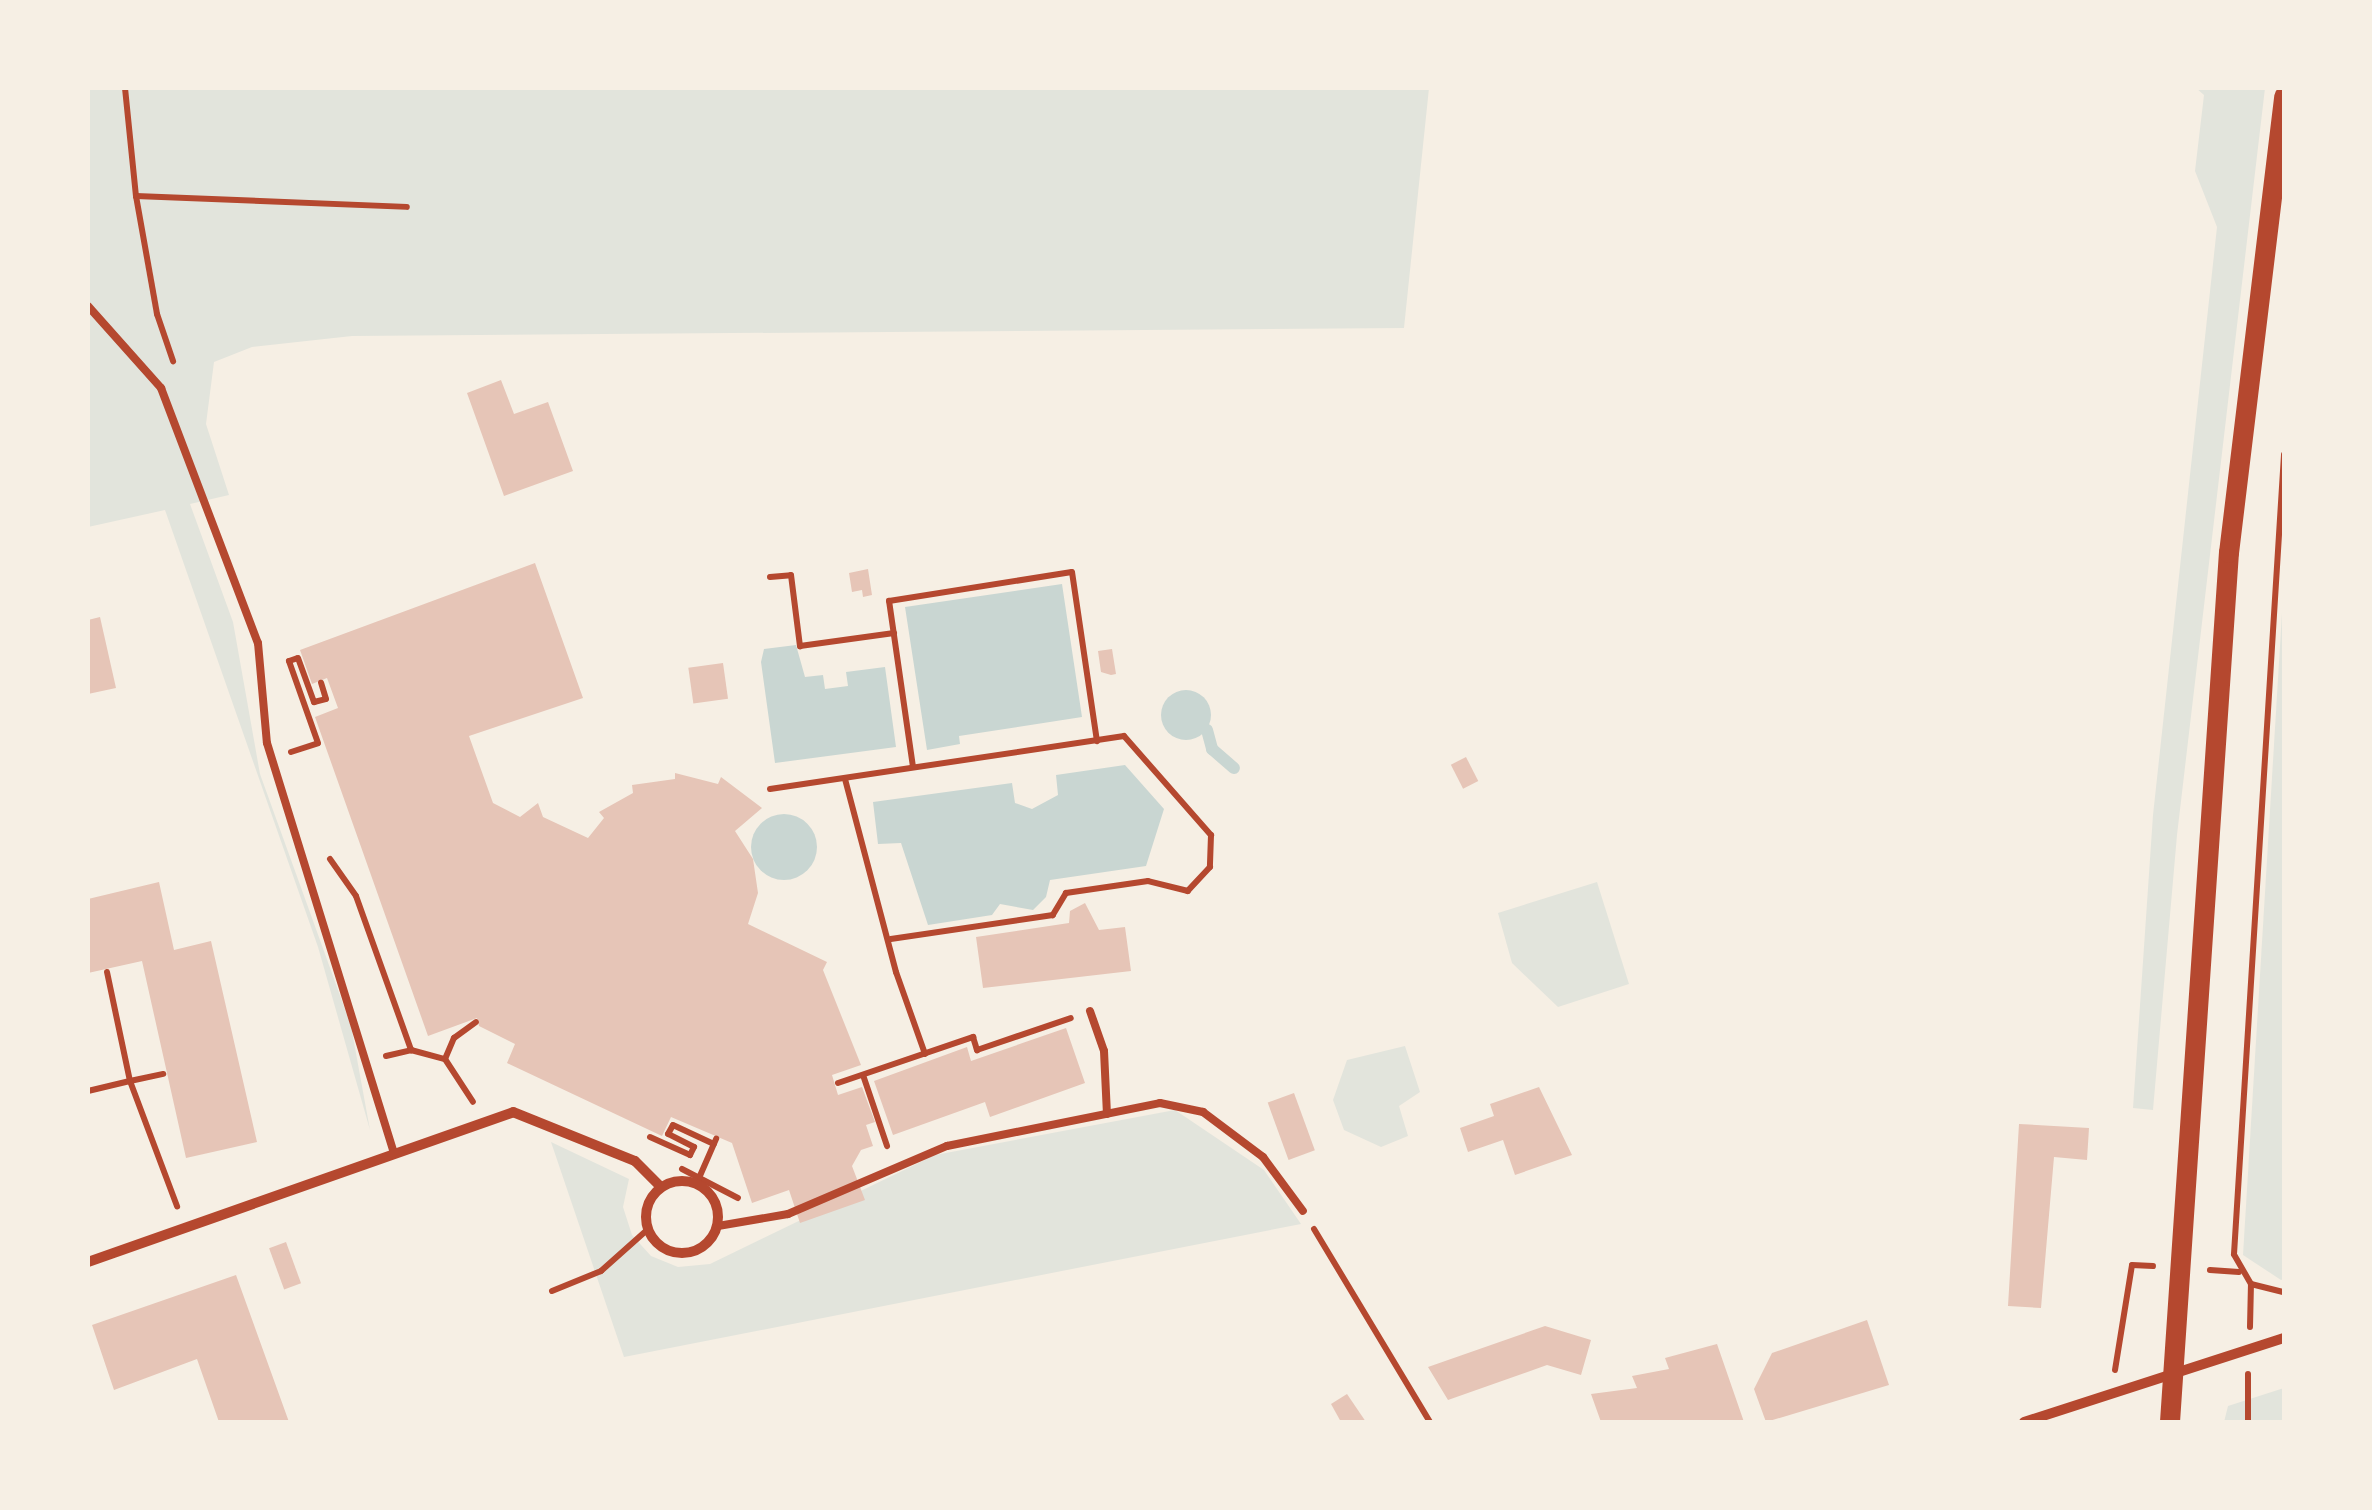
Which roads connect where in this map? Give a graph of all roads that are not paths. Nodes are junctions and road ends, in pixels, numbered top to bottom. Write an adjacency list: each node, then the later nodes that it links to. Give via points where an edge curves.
1 (2284, 96): 11 (main road, via 2235,476)
2 (88, 306): 5 (lane, via 161,388 258,643 267,742)
3 (1090, 1011): 4 (lane, via 1104,1051)
4 (1107, 1114): 7 (lane, via 1160,1103 1204,1112 1262,1157); 8 (lane, via 947,1146 774,1217)
5 (393, 1151): 6 (street, via 514,1112 634,1161); 9 (street)
6 (661, 1187): 8 (street, via 690,1181 702,1187 718,1211); 8 (street, via 646,1206 648,1230 662,1248 684,1254 706,1246)
7 (1303, 1211)
8 (718, 1226)
9 (88, 1262)
10 (2284, 1338): 11 (street)
11 (2172, 1371): 12 (street); 13 (main road)
12 (2024, 1422)
13 (2170, 1422)

